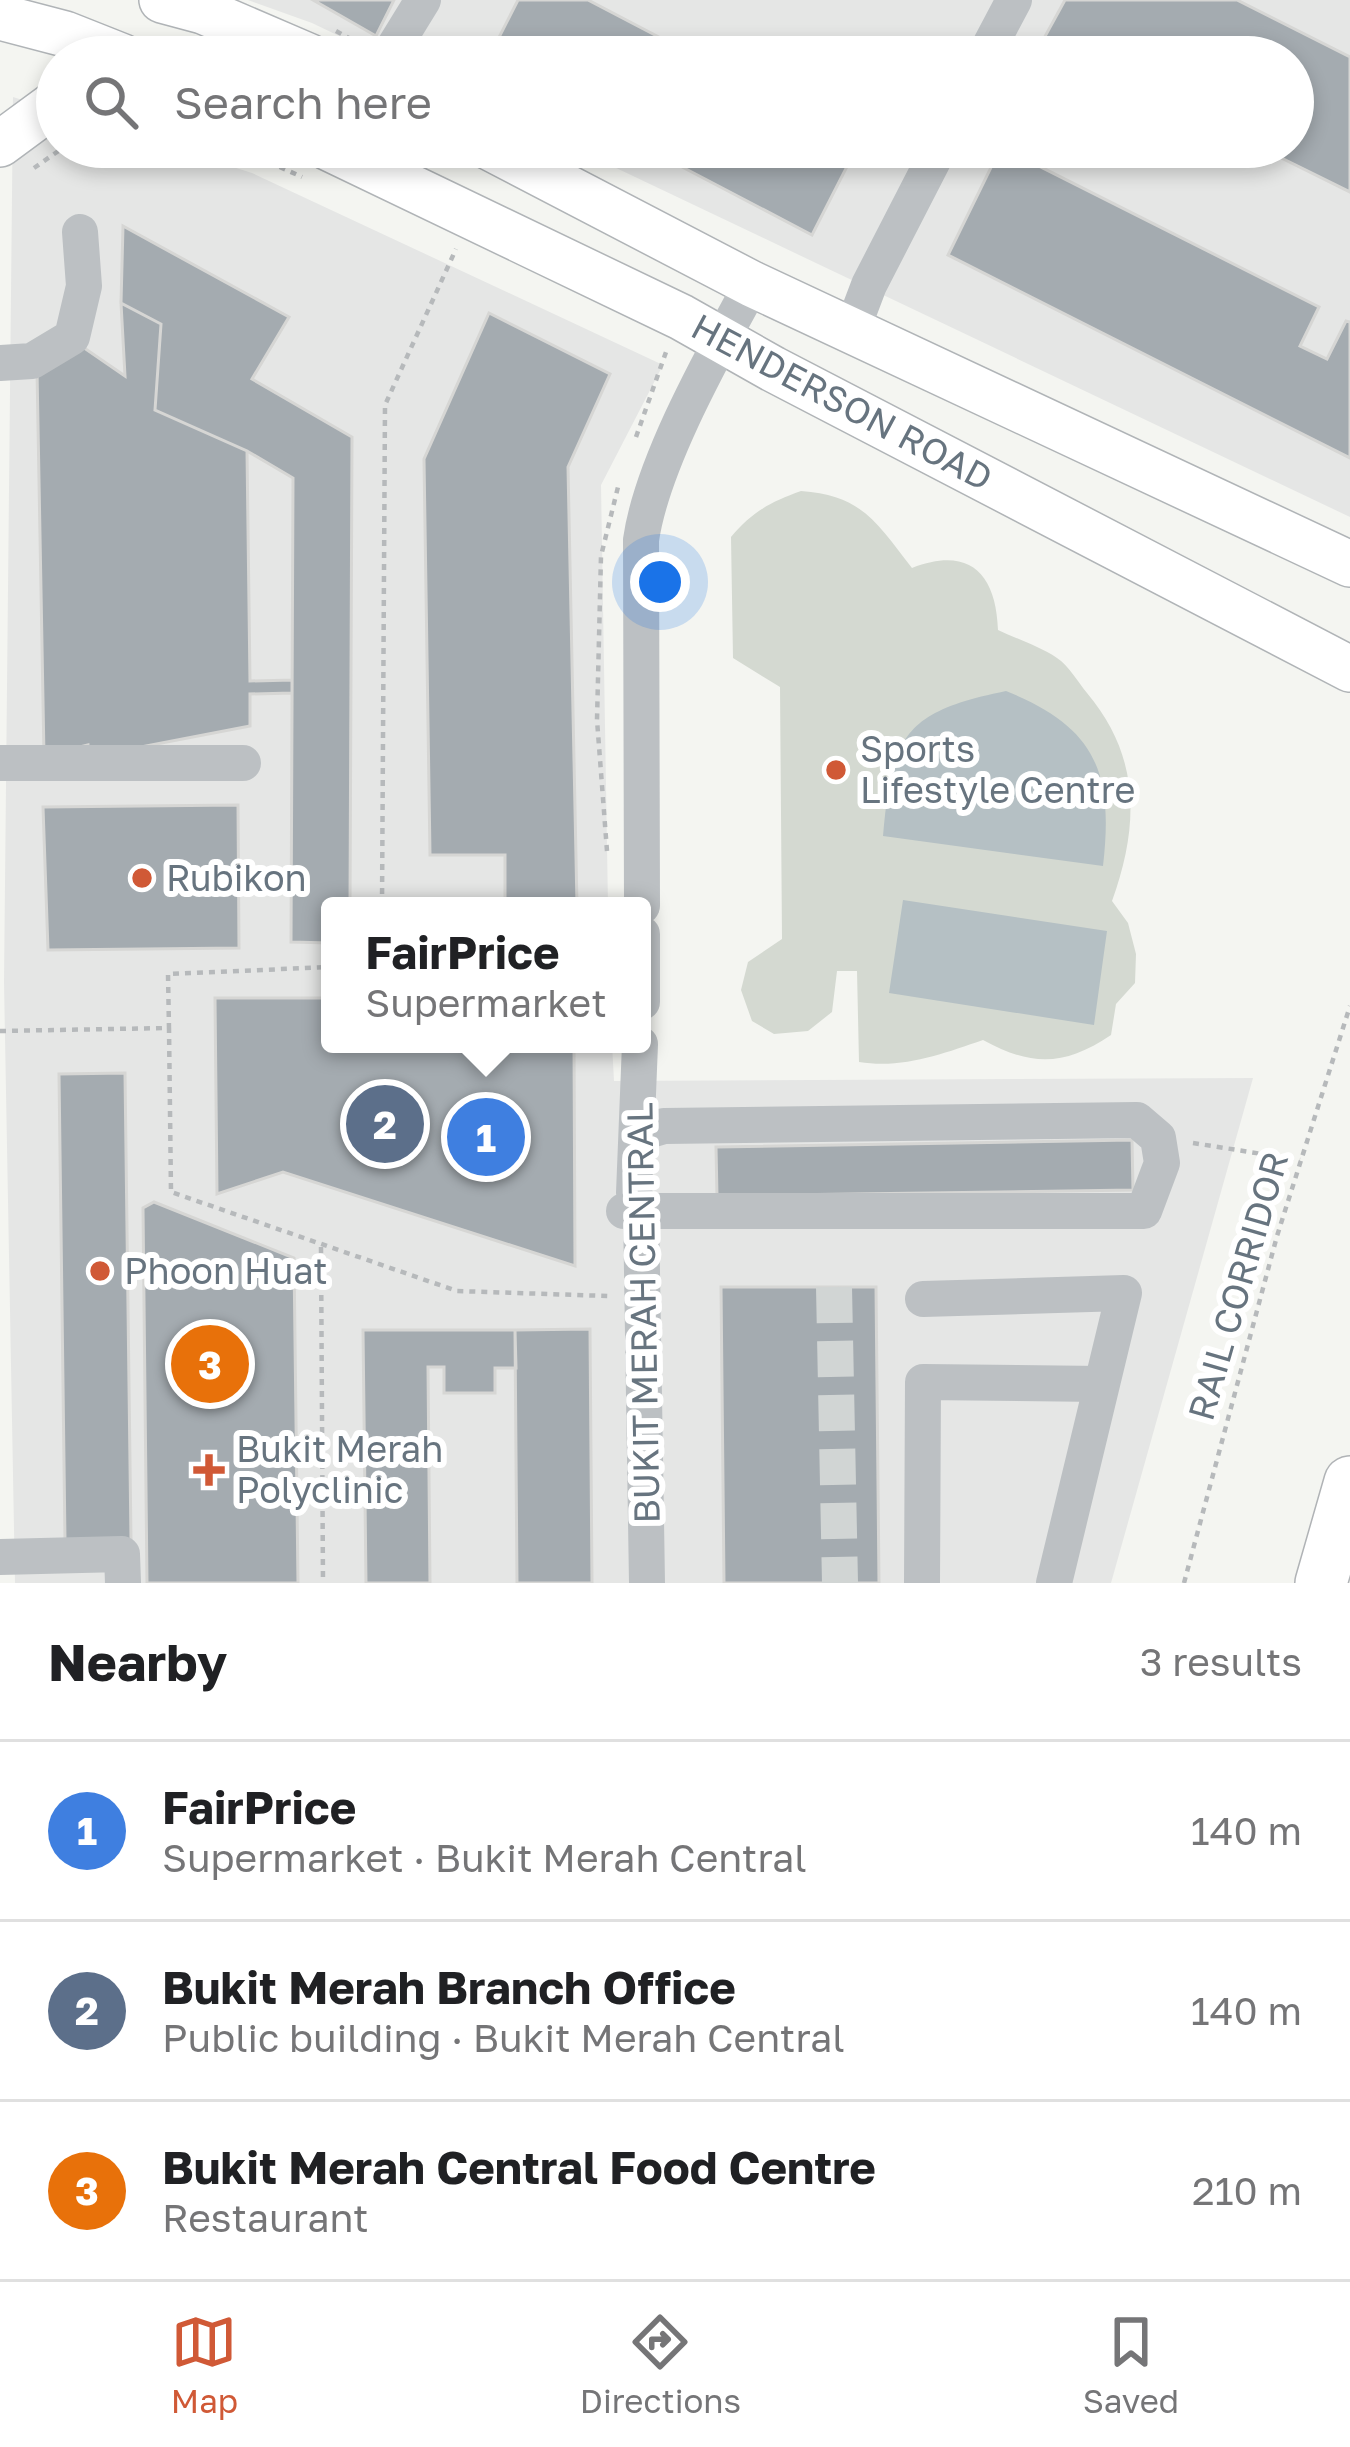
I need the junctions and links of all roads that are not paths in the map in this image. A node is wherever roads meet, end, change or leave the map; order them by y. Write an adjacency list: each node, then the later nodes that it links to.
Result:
1 (423, 0): 7 (street)
2 (1014, 0): 8 (street)
3 (186, 4): 6 (main road)
4 (0, 16): 5 (main road)
5 (70, 36)
6 (261, 36)
7 (401, 36)
8 (994, 36)
9 (36, 130): 10 (main road)
10 (15, 157)
11 (370, 168): 17 (main road, HENDERSON ROAD)
12 (529, 168): 15 (main road, HENDERSON ROAD)
13 (929, 168): 16 (street, HENDERSON ROAD)
14 (80, 232): 18 (street)
15 (752, 284): 16 (main road, HENDERSON ROAD); 17 (street)
16 (851, 330): 19 (main road, HENDERSON ROAD)
17 (722, 339): 20 (main road, HENDERSON ROAD); 23 (street)
18 (0, 363)
19 (1350, 564)
20 (1350, 668)
21 (0, 763): 22 (street)
22 (243, 763)
23 (642, 897)
24 (640, 1053): 25 (street, BUKIT MERAH CENTRAL)
25 (637, 1133): 26 (street, BUKIT MERAH CENTRAL); 26 (street)
26 (633, 1205): 27 (street, BUKIT MERAH CENTRAL)
27 (634, 1258): 33 (street, BUKIT MERAH CENTRAL); 34 (street, BUKIT MERAH CENTRAL)
28 (923, 1299): 29 (street)
29 (1102, 1384): 35 (street); 36 (street)
30 (1350, 1482): 37 (highway)
31 (0, 1557): 32 (street)
32 (123, 1583)
33 (631, 1583)
34 (647, 1583)
35 (922, 1583)
36 (1054, 1583)
37 (1321, 1583)

